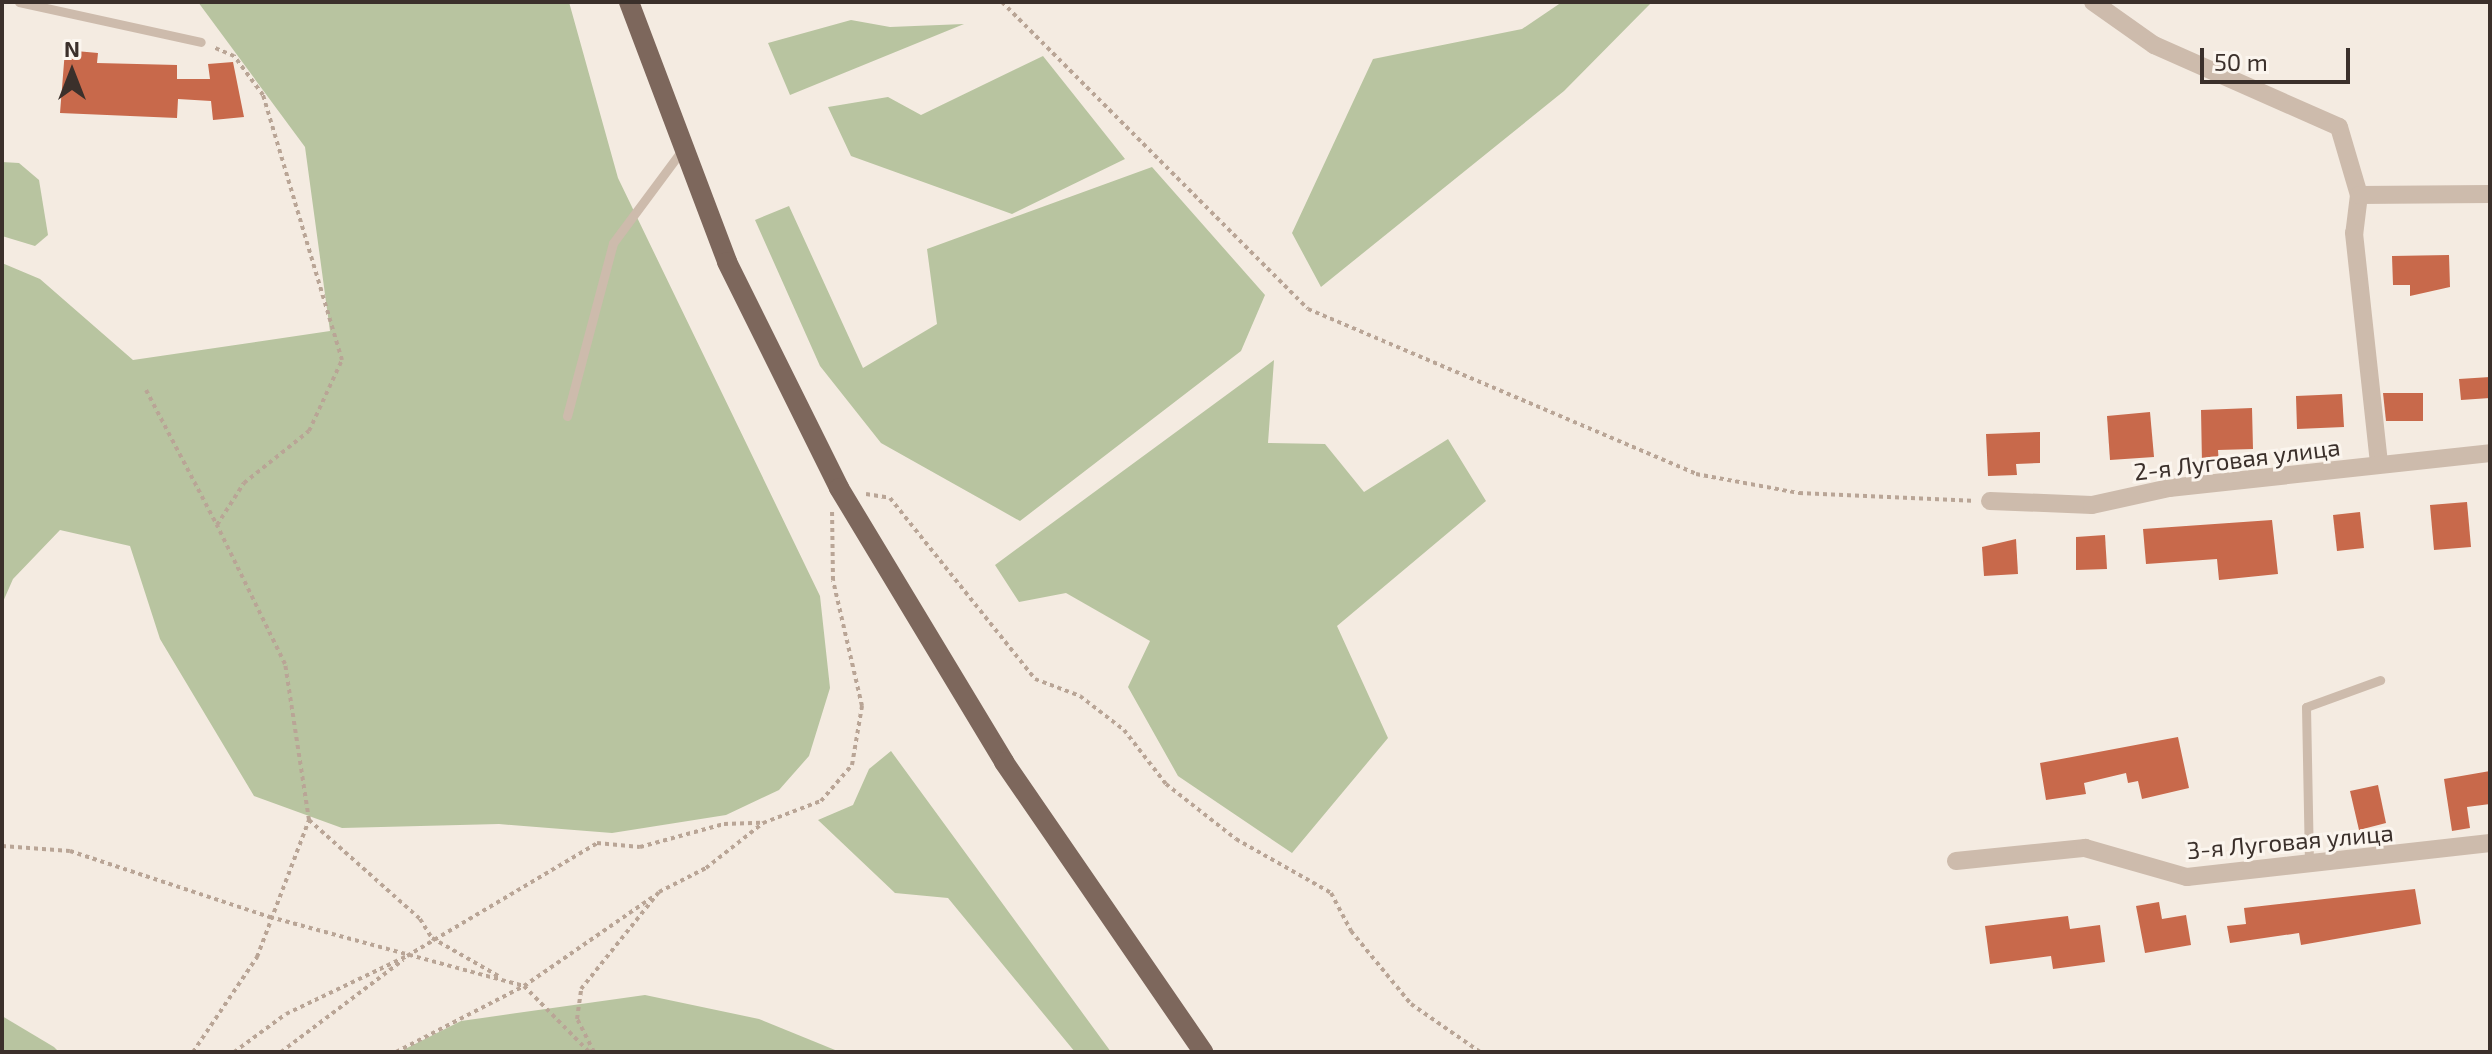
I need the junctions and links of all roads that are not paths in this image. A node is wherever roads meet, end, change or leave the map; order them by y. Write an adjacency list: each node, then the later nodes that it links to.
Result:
1 (19, 2): 4 (lane)
2 (629, 2): 5 (main road)
3 (2093, 2): 7 (street)
4 (201, 42)
5 (682, 150): 8 (lane); 16 (main road)
6 (2490, 194): 7 (street)
7 (2359, 195): 10 (street)
8 (567, 416)
9 (2490, 453): 10 (street, 2-я Луговая улица)
10 (2379, 464): 11 (street, 2-я Луговая улица)
11 (1990, 501)
12 (2380, 680): 15 (lane)
13 (2490, 843): 15 (street, 3-я Луговая улица)
14 (1956, 861): 15 (street, 3-я Луговая улица)
15 (2309, 863)
16 (1203, 1052)

